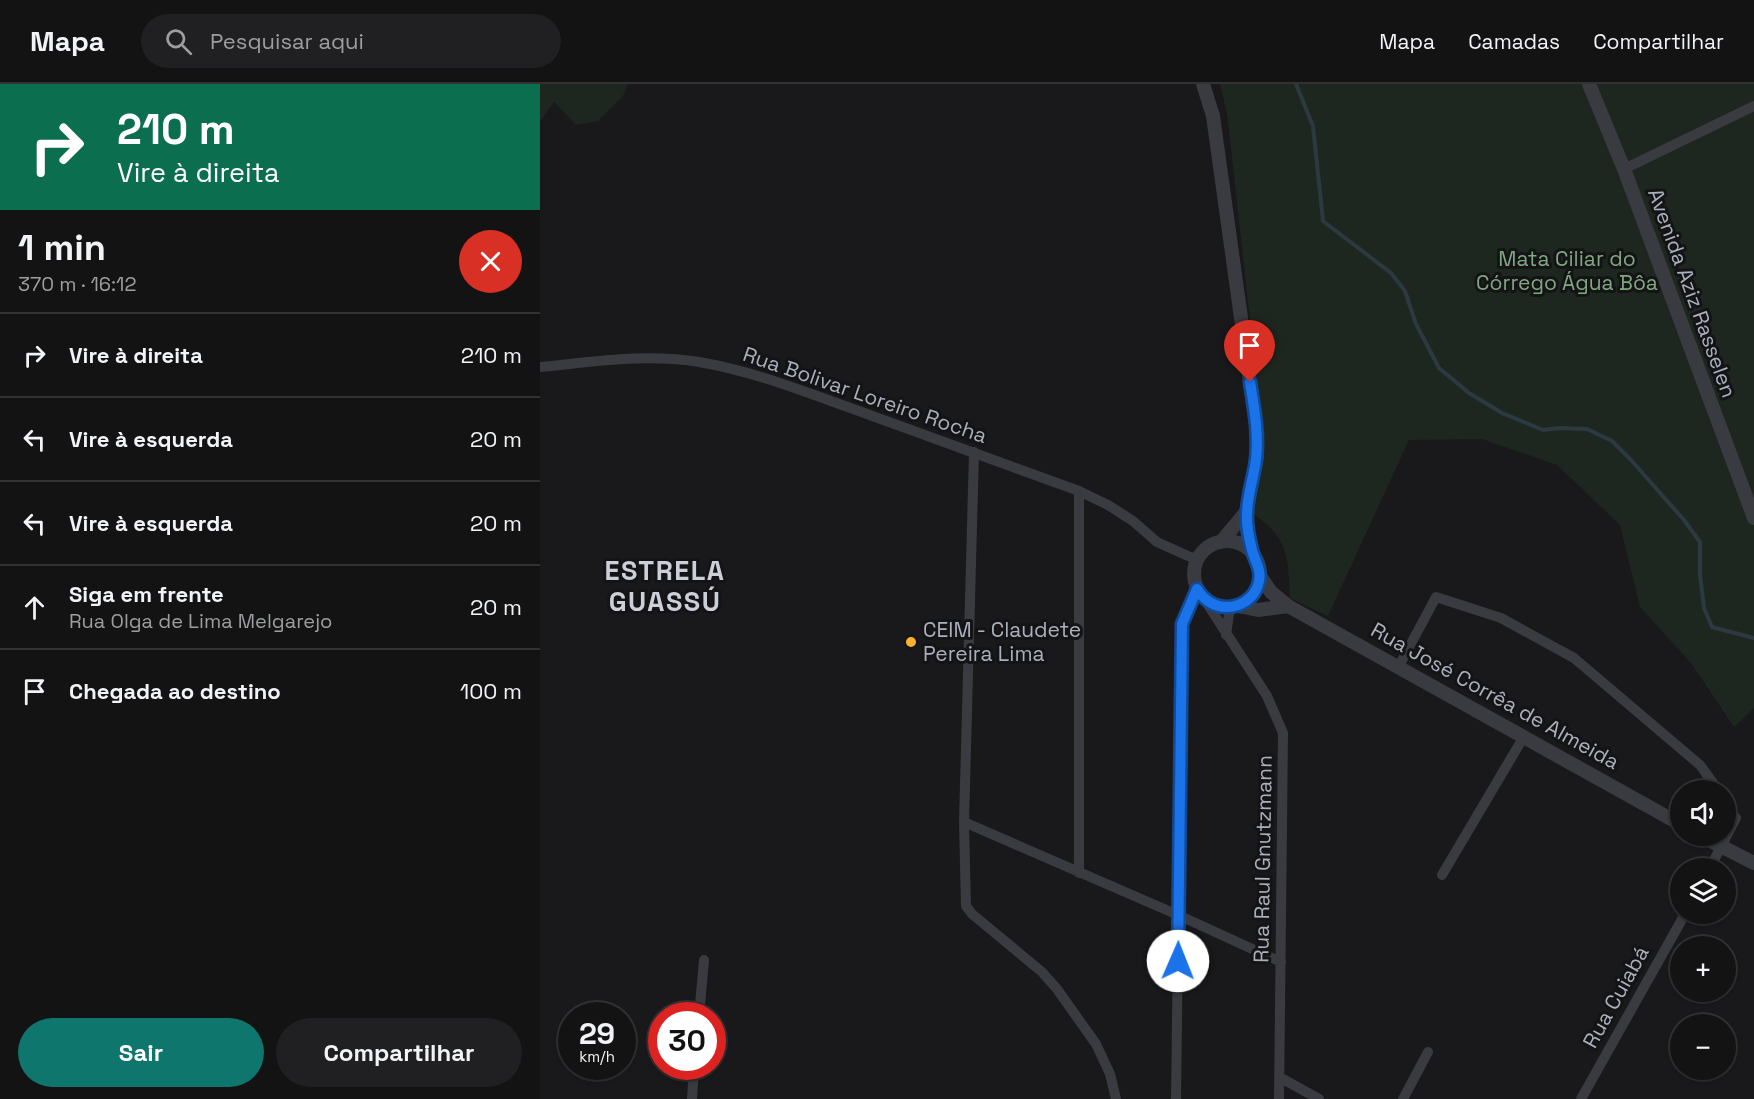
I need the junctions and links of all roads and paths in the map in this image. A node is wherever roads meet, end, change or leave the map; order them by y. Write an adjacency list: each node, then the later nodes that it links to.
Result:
1 (1203, 84): 8 (street)
2 (1589, 84): 4 (street, Avenida Aziz Rasselen)
3 (1754, 106): 4 (street)
4 (1624, 169): 9 (street, Avenida Aziz Rasselen)
5 (540, 368): 6 (street, Rua Bolivar Loreiro Rocha)
6 (974, 452): 7 (street, Rua Bolivar Loreiro Rocha); 22 (street)
7 (1079, 491): 12 (street, Rua Bolivar Loreiro Rocha); 26 (street)
8 (1246, 512): 10 (street); 11 (street)
9 (1754, 518)
10 (1221, 542): 11 (street); 12 (street)
11 (1253, 553): 13 (street)
12 (1197, 560): 14 (street)
13 (1260, 576): 15 (street, Rua José Corrêa de Almeida); 16 (street)
14 (1199, 592): 16 (street); 17 (street, Rua Raul Gnutzmann); 28 (street)
15 (1288, 606): 16 (street); 18 (street, Rua José Corrêa de Almeida)
16 (1234, 607): 17 (street)
17 (1226, 635): 31 (street, Rua Raul Gnutzmann)
18 (1399, 666): 19 (street, Rua José Corrêa de Almeida); 20 (street)
19 (1523, 738): 21 (street, Rua José Corrêa de Almeida); 27 (street)
20 (1711, 780)
21 (1670, 819)
22 (964, 822): 26 (street); 37 (street)
23 (1722, 847): 24 (street); 25 (street)
24 (1716, 858)
25 (1754, 863)
26 (1079, 873): 28 (street)
27 (1442, 875)
28 (1178, 915): 31 (street); 38 (street)
29 (1679, 924): 42 (street, Rua Cuiabá)
30 (704, 960): 32 (street)
31 (1281, 962): 34 (street, Rua Raul Gnutzmann)
32 (700, 1002)
33 (1428, 1052): 41 (street)
34 (1279, 1077): 39 (street, Rua Raul Gnutzmann); 40 (street)
35 (693, 1080): 36 (street)
36 (692, 1099)
37 (1116, 1099)
38 (1176, 1099)
39 (1279, 1099)
40 (1319, 1099)
41 (1403, 1099)
42 (1581, 1099)

